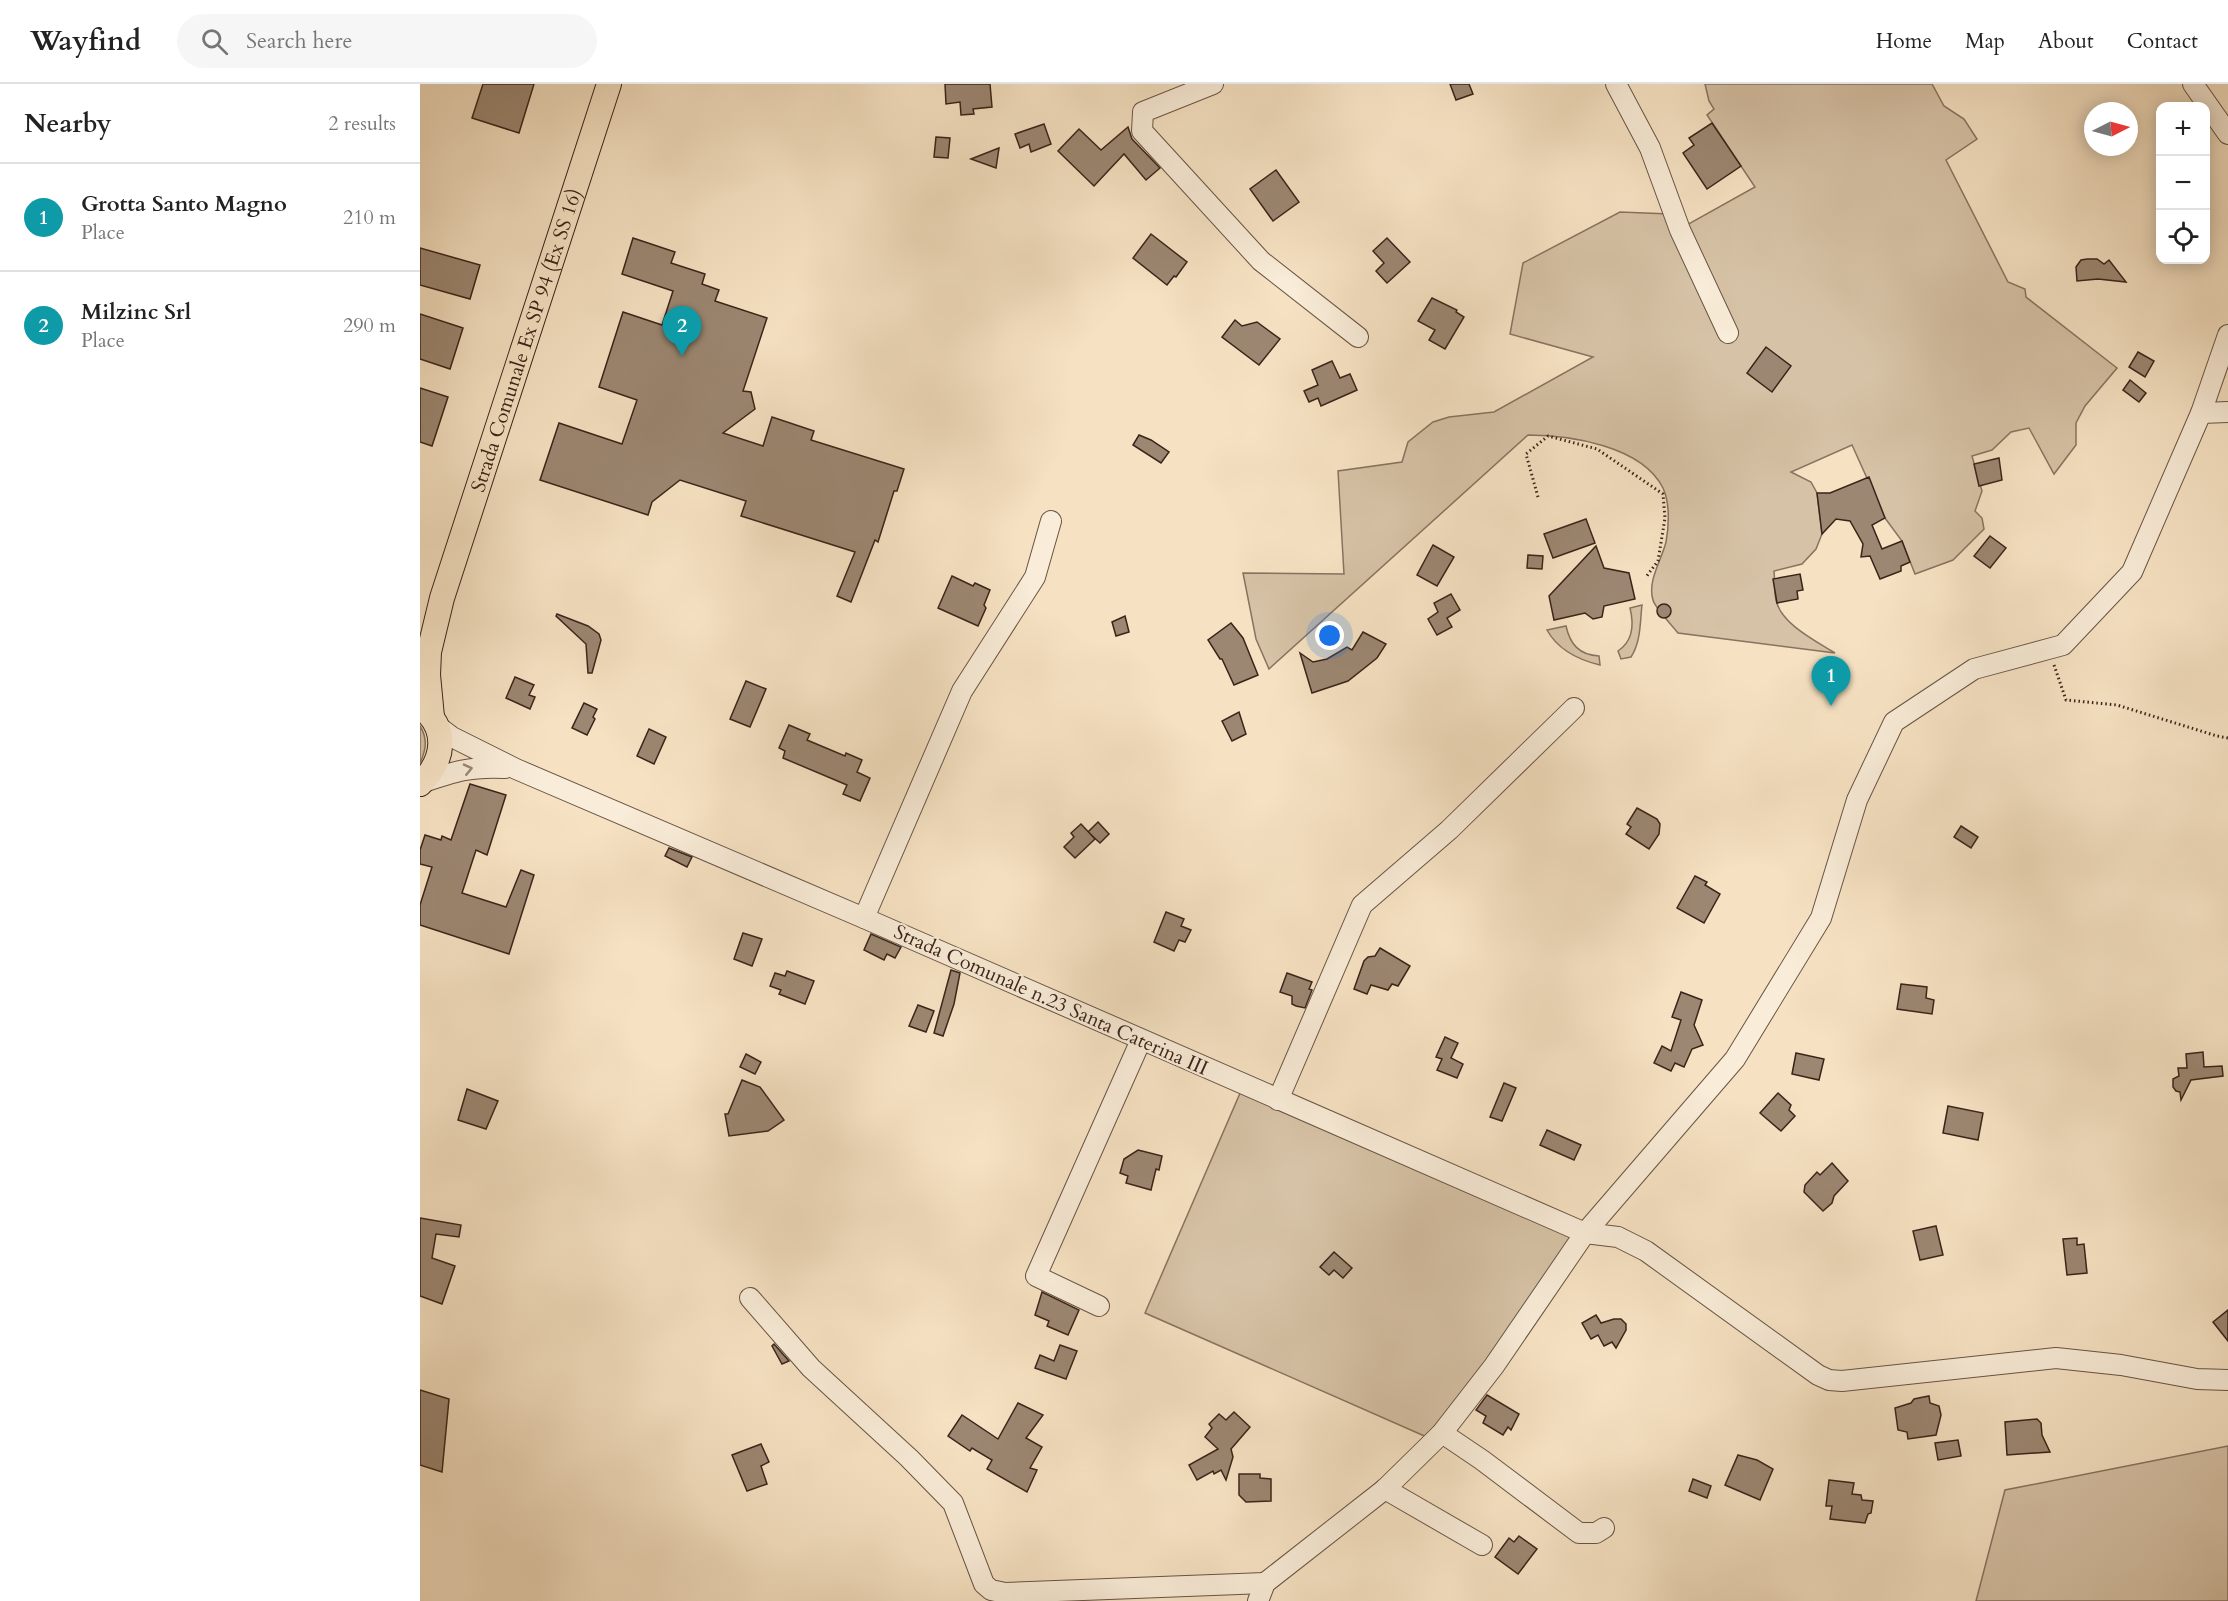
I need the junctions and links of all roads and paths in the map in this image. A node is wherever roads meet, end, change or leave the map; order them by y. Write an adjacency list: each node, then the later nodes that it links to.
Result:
1 (609, 84): 14 (main road, Strada Comunale Ex SP 94 (Ex SS 16))
2 (1213, 84): 8 (street)
3 (1616, 84): 6 (street)
4 (2193, 84): 5 (street)
5 (2228, 134)
6 (1728, 333)
7 (2228, 334): 10 (street)
8 (1358, 337)
9 (2228, 412): 10 (street)
10 (2201, 413): 16 (street)
11 (1538, 497): 13 (path)
12 (1051, 521): 22 (street)
13 (1646, 577)
14 (442, 598): 15 (main road, Strada Comunale Ex SP 94 (Ex SS 16)); 18 (main road, Strada Comunale Ex SP 94 (Ex SS 16))
15 (420, 638)
16 (2049, 649): 19 (path); 25 (street)
17 (1574, 708): 24 (street)
18 (429, 716): 20 (street, Strada Comunale n.23 Santa Caterina III); 21 (main road, Strada Comunale Ex SP 94 (Ex SS 16))
19 (2228, 738)
20 (516, 769): 21 (street, one-way to 20); 22 (street, Strada Comunale n.23 Santa Caterina III)
21 (420, 783)
22 (864, 918): 23 (street, Strada Comunale n.23 Santa Caterina III)
23 (1141, 1040): 24 (street, Strada Comunale n.23 Santa Caterina III); 27 (street)
24 (1278, 1100): 25 (street, Strada Comunale n.23 Santa Caterina III)
25 (1585, 1233): 28 (street, Strada Comunale n.23 Santa Caterina III); 29 (street)
26 (750, 1298): 33 (street)
27 (1099, 1306)
28 (2228, 1380)
29 (1442, 1432): 30 (street); 31 (street)
30 (1385, 1489): 32 (street); 33 (street)
31 (1604, 1528)
32 (1482, 1545)
33 (1262, 1592)

